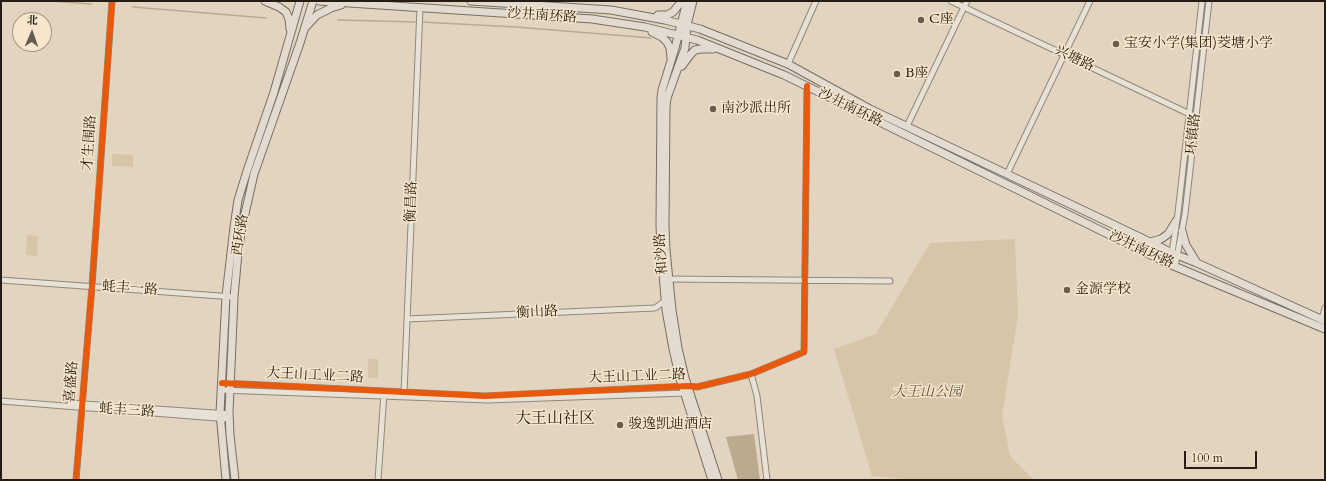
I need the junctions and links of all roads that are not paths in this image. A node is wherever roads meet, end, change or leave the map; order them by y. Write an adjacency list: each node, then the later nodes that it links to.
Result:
1 (112, 1): 46 (street, 才生围路)
2 (265, 1): 25 (main road)
3 (300, 1): 25 (main road, 西环路)
4 (313, 1): 23 (main road, 西环路)
5 (319, 1): 17 (main road, 沙井南环路)
6 (471, 1): 16 (main road, 沙井南环路)
7 (682, 1): 20 (main road)
8 (687, 1): 22 (main road)
9 (693, 1): 22 (main road)
10 (816, 1): 29 (street)
11 (951, 1): 18 (street, 兴塘路)
12 (967, 1): 18 (street)
13 (1090, 1): 27 (street)
14 (1202, 1): 32 (street, 环镇路)
15 (1209, 1): 33 (street, 环镇路)
16 (550, 3): 20 (main road, 沙井南环路)
17 (353, 4): 19 (main road, 沙井南环路); 23 (main road)
18 (964, 7): 27 (street, 兴塘路); 34 (street)
19 (420, 8): 21 (main road, 沙井南环路); 51 (street, 衡昌路)
20 (647, 16): 22 (main road, 沙井南环路)
21 (629, 24): 24 (main road, 沙井南环路); 28 (main road)
22 (684, 24): 24 (main road, 和沙路); 29 (main road, 沙井南环路)
23 (304, 30): 48 (main road, 西环路)
24 (682, 36): 26 (main road, 沙井南环路); 28 (main road, 和沙路); 30 (main road, 和沙路)
25 (289, 40): 47 (main road, 西环路)
26 (719, 49): 30 (main road); 31 (main road, 沙井南环路)
27 (1064, 54): 32 (street, 兴塘路); 35 (street)
28 (671, 61): 42 (main road, 和沙路)
29 (788, 64): 34 (main road, 沙井南环路)
30 (675, 77): 42 (main road, 和沙路)
31 (807, 86): 41 (main road, 沙井南环路); 44 (street)
32 (1189, 114): 33 (street, 兴塘路); 36 (street, 环镇路)
33 (1196, 117): 37 (street, 环镇路)
34 (907, 126): 35 (main road, 沙井南环路)
35 (1007, 174): 38 (main road, 沙井南环路)
36 (1176, 221): 38 (main road); 39 (street, 环镇路)
37 (1182, 231): 39 (street, 环镇路); 40 (main road)
38 (1150, 242): 39 (main road, 沙井南环路)
39 (1174, 255): 40 (main road, 沙井南环路); 41 (street, 环镇路)
40 (1197, 263): 52 (main road, 沙井南环路)
41 (1172, 265): 53 (main road, 沙井南环路)
42 (666, 279): 44 (street); 49 (main road, 和沙路); 57 (main road, 和沙路)
43 (1, 280): 46 (street, 蚝丰一路)
44 (805, 280): 45 (street); 54 (street)
45 (890, 281)
46 (92, 286): 47 (street, 蚝丰一路); 62 (street, 喜盛路)
47 (226, 296): 48 (street, 蚝丰一路); 55 (main road, 西环路)
48 (234, 297): 56 (main road, 西环路)
49 (666, 301): 51 (street, 衡山路); 57 (main road, 和沙路)
50 (1325, 308): 52 (street)
51 (407, 319): 59 (street, 衡昌路)
52 (1323, 320)
53 (1325, 329)
54 (751, 374): 57 (street, 大王山工业二路); 71 (street)
55 (222, 386): 56 (street, 大王山工业二路); 63 (main road, 西环路)
56 (230, 387): 58 (street, 大王山工业二路); 64 (main road, 西环路)
57 (686, 389): 59 (street, 大王山工业二路); 69 (main road, 和沙路); 70 (main road, 和沙路)
58 (384, 393): 59 (street, 大王山工业二路); 68 (street)
59 (404, 394)
60 (1, 398): 62 (street, 蚝丰三路)
61 (1, 401): 62 (street, 蚝丰三路)
62 (82, 406): 63 (street, 蚝丰三路); 65 (street, 喜盛路)
63 (221, 416): 64 (street, 蚝丰三路); 66 (main road, 西环路)
64 (229, 416): 67 (main road, 西环路)
65 (76, 480)
66 (226, 480)
67 (235, 480)
68 (378, 480)
69 (712, 480)
70 (718, 480)
71 (767, 480)

